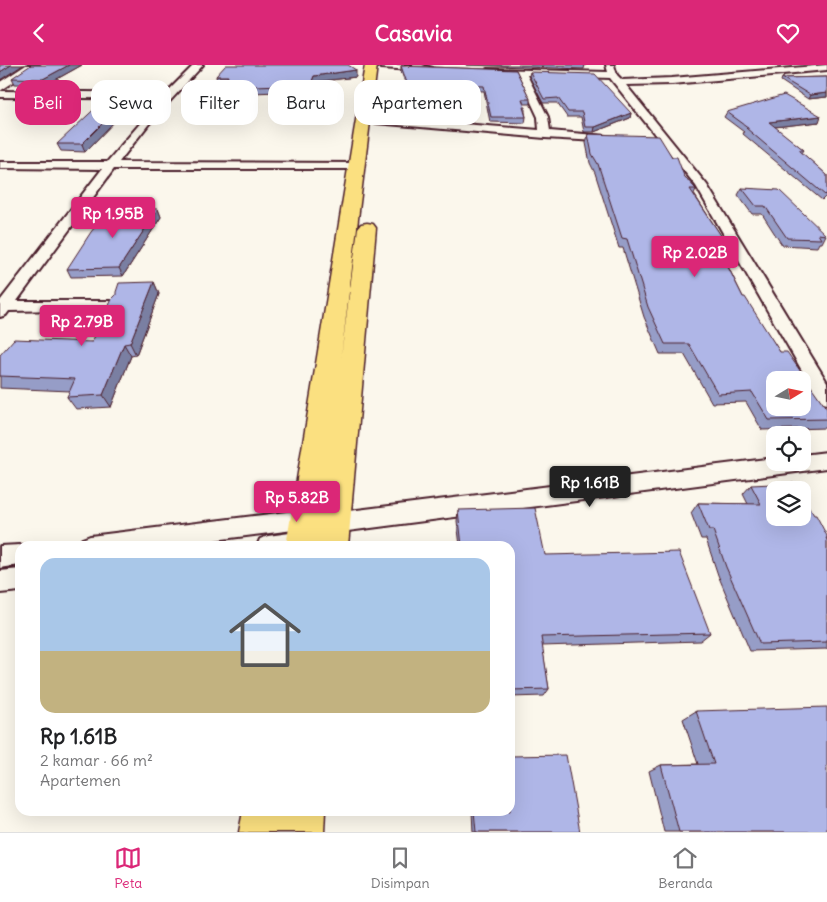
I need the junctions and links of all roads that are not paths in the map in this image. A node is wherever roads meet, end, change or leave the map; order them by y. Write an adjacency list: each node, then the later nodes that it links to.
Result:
1 (34, 65): 13 (street)
2 (199, 65): 15 (street)
3 (371, 65): 24 (highway)
4 (381, 65): 6 (street); 12 (highway)
5 (827, 67): 11 (street)
6 (440, 68)
7 (688, 69): 11 (street)
8 (479, 70): 9 (street)
9 (521, 72): 10 (street); 20 (street)
10 (614, 74): 11 (street); 27 (street)
11 (702, 78)
12 (380, 80)
13 (0, 87)
14 (0, 94): 16 (street)
15 (171, 94)
16 (91, 95)
17 (144, 125): 22 (street)
18 (376, 125): 29 (highway)
19 (433, 125): 20 (street)
20 (546, 135): 21 (street)
21 (621, 139)
22 (111, 164): 23 (street); 24 (street); 26 (street)
23 (0, 165)
24 (357, 166): 30 (highway)
25 (113, 306): 26 (street)
26 (1, 308)
27 (827, 397)
28 (827, 460): 29 (street)
29 (337, 529): 30 (street)
30 (303, 536): 31 (street); 32 (street)
31 (196, 541)
32 (286, 541)
33 (15, 556): 34 (street)
34 (0, 557)
35 (15, 580): 36 (street)
36 (0, 582)
37 (263, 816): 39 (highway)
38 (304, 816): 40 (highway)
39 (261, 832)
40 (302, 832)

